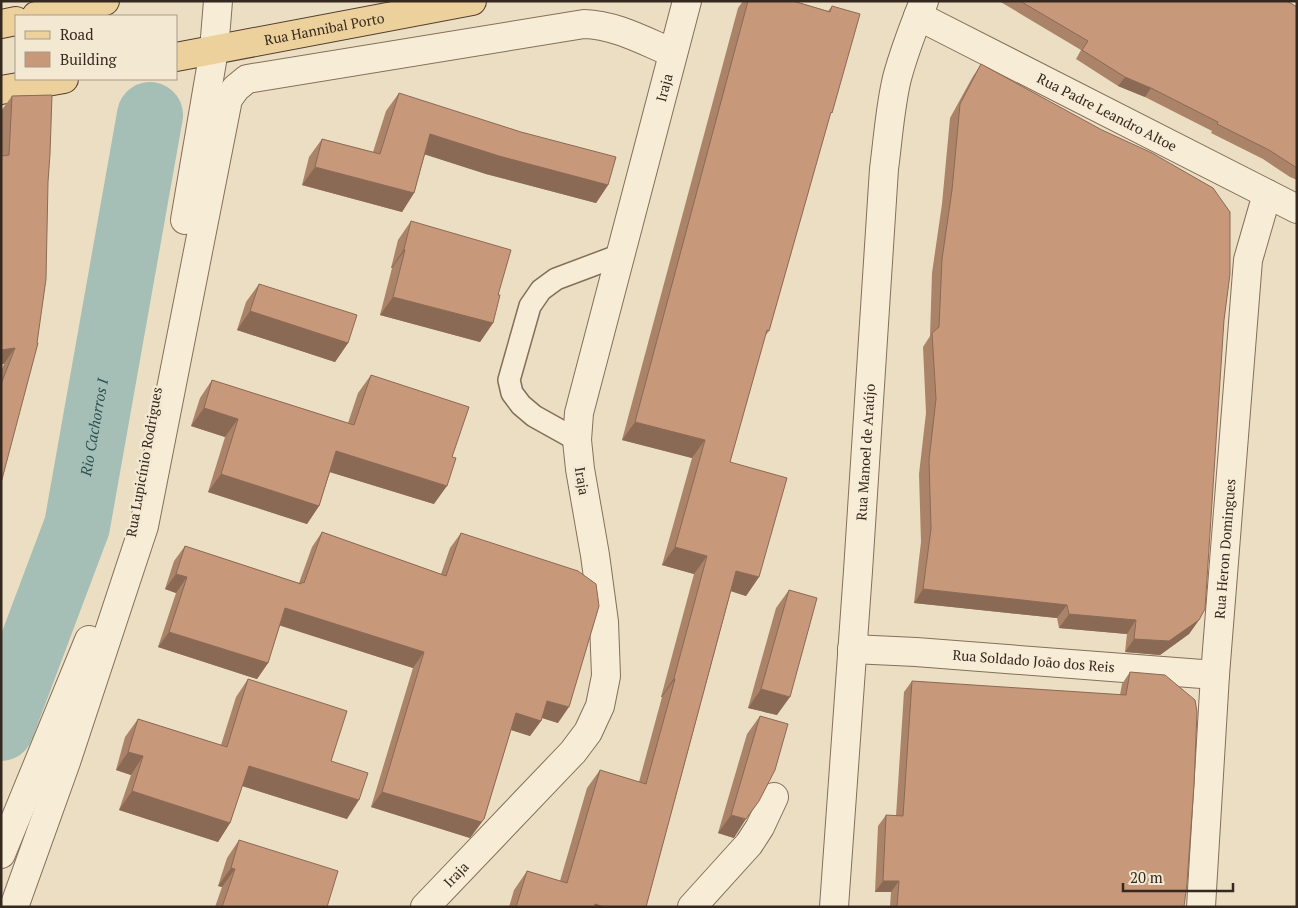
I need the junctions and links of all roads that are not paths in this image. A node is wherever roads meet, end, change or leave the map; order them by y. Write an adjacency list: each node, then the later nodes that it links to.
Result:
1 (105, 1): 6 (main road)
2 (218, 1): 10 (street, Rua Lupicínio Rodrigues)
3 (472, 1): 10 (main road, Rua Hannibal Porto)
4 (687, 1): 11 (street, Iraja)
5 (921, 8): 15 (street, Rua Padre Leandro Altoe); 19 (street, Rua Manoel de Araújo)
6 (68, 9): 7 (main road)
7 (41, 15)
8 (15, 20): 9 (main road)
9 (1, 24)
10 (214, 50): 12 (main road, Rua Hannibal Porto); 22 (street, Rua Lupicínio Rodrigues)
11 (673, 53): 17 (street, Iraja); 23 (street)
12 (178, 57)
13 (58, 80): 14 (main road)
14 (1, 90)
15 (1267, 194): 16 (street, Rua Padre Leandro Altoe); 20 (street, Rua Heron Domingues)
16 (1297, 210)
17 (620, 254): 18 (street, Iraja); 18 (lane)
18 (577, 440): 24 (street, Iraja)
19 (852, 650): 20 (street, Rua Soldado João dos Reis); 26 (street, Rua Manoel de Araújo)
20 (1215, 675): 27 (street, Rua Heron Domingues)
21 (774, 797): 25 (street)
22 (1, 854)
23 (14, 907)
24 (425, 907)
25 (692, 907)
26 (834, 907)
27 (1201, 907)

